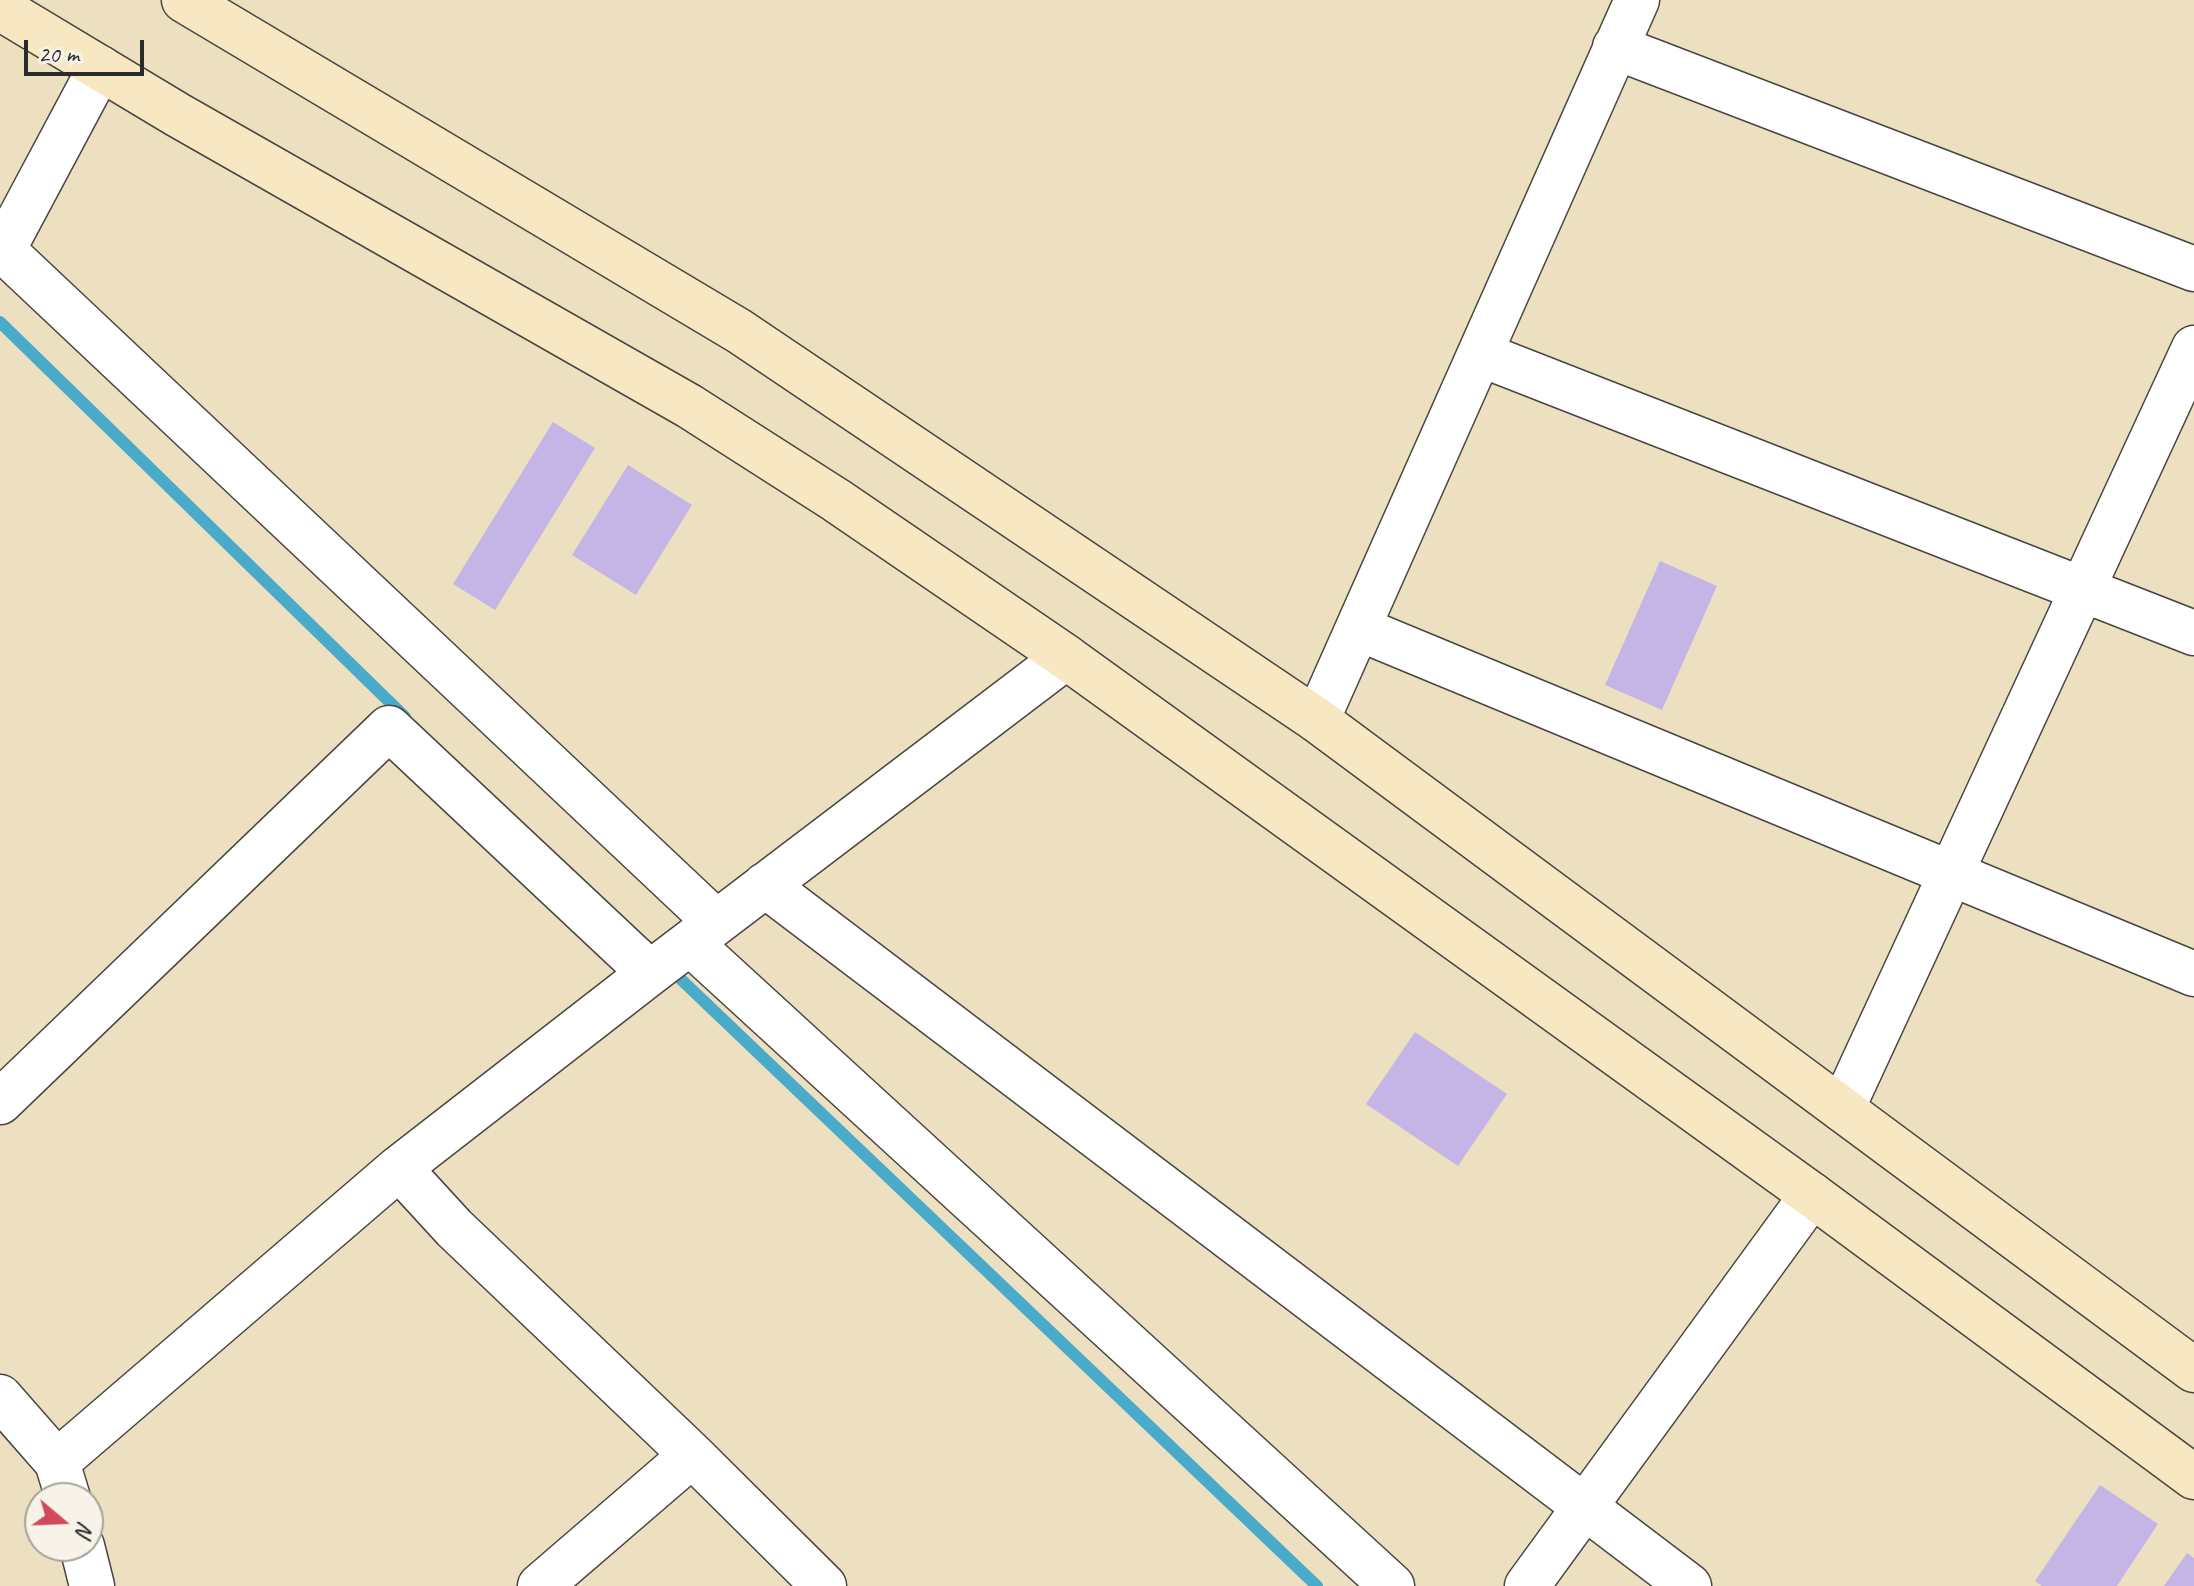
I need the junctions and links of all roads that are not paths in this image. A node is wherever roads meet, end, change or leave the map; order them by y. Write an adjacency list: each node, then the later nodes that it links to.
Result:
1 (1637, 0): 4 (street)
2 (189, 1): 13 (main road)
3 (0, 8): 5 (main road)
4 (1615, 47): 6 (street); 8 (street)
5 (100, 68): 12 (main road); 16 (street)
6 (2194, 269)
7 (2194, 348): 9 (street)
8 (1480, 354): 9 (street); 10 (street)
9 (2082, 589): 11 (street); 14 (street)
10 (1360, 629): 13 (street); 14 (street)
11 (2194, 633)
12 (1066, 657): 15 (street); 21 (main road)
13 (1317, 720): 19 (main road)
14 (1951, 873): 17 (street); 19 (street)
15 (765, 885): 16 (street); 27 (street)
16 (678, 952): 18 (street); 20 (street); 32 (street)
17 (2194, 974)
18 (0, 1102)
19 (1842, 1109): 22 (main road)
20 (399, 1168): 24 (street); 26 (street)
21 (1812, 1195): 25 (main road); 27 (street)
22 (2194, 1370)
23 (0, 1397): 26 (street)
24 (692, 1455): 30 (street); 31 (street)
25 (2194, 1477)
26 (62, 1480)
27 (1585, 1506): 33 (street); 34 (street)
28 (86, 1562): 29 (street)
29 (92, 1586)
30 (540, 1586)
31 (824, 1586)
32 (1392, 1586)
33 (1527, 1586)
34 (1689, 1586)

